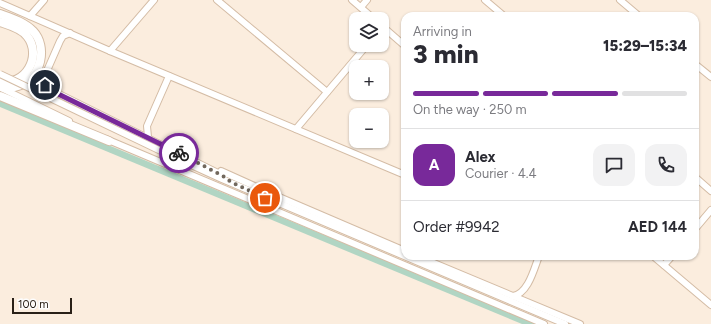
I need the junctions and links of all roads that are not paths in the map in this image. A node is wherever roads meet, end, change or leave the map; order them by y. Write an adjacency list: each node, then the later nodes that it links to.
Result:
1 (44, 0): 14 (street)
2 (154, 0): 19 (street)
3 (217, 0): 27 (street)
4 (352, 0): 9 (street)
5 (367, 0): 9 (street)
6 (485, 0): 11 (street)
7 (620, 0): 12 (street)
8 (0, 3): 14 (street)
9 (361, 8): 10 (street)
10 (366, 12)
11 (499, 12)
12 (634, 12)
13 (0, 14): 26 (highway)
14 (30, 16): 17 (street)
15 (0, 22): 25 (highway)
16 (389, 32): 18 (street)
17 (70, 33): 19 (street); 31 (street)
18 (401, 43)
19 (110, 51): 23 (street)
20 (361, 52): 27 (street)
21 (699, 67): 24 (street)
22 (0, 74): 37 (street, bridge)
23 (169, 76): 29 (street); 30 (street)
24 (711, 77)
25 (0, 81)
26 (0, 87): 33 (street)
27 (327, 92): 30 (street)
28 (0, 96): 33 (highway)
29 (148, 126): 31 (street); 32 (street)
30 (296, 129): 35 (street)
31 (137, 132): 32 (street)
32 (148, 137): 34 (street)
33 (109, 141): 53 (street)
34 (178, 152): 37 (street); 41 (street)
35 (401, 173)
36 (699, 180): 38 (street)
37 (231, 182): 42 (street)
38 (711, 191)
39 (711, 210): 40 (street)
40 (699, 224)
41 (401, 249)
42 (401, 254)
43 (414, 260): 54 (street)
44 (427, 260): 50 (street)
45 (537, 260): 49 (street)
46 (658, 260): 48 (street)
47 (668, 260): 48 (street)
48 (664, 265): 52 (street)
49 (525, 288): 50 (street); 51 (street)
50 (513, 296): 51 (street)
51 (528, 302): 55 (street)
52 (711, 304)
53 (544, 324)
54 (564, 324)
55 (580, 324)

